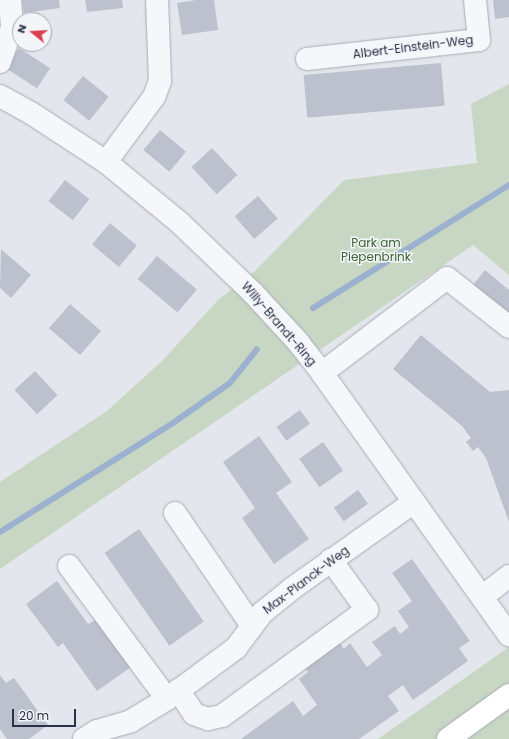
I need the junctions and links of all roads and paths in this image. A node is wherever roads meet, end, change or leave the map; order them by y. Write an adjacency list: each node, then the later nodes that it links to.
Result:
1 (10, 0): 5 (street)
2 (157, 0): 7 (street)
3 (475, 0): 4 (street, Albert-Einstein-Weg)
4 (307, 59)
5 (0, 62)
6 (0, 96): 7 (street, Willy-Brandt-Ring)
7 (106, 162): 9 (street, Willy-Brandt-Ring)
8 (509, 327): 9 (street)
9 (322, 373): 10 (street, Willy-Brandt-Ring)
10 (414, 502): 12 (street, Max-Planck-Weg); 15 (street, Willy-Brandt-Ring)
11 (175, 513): 16 (street)
12 (332, 560): 16 (street, Max-Planck-Weg); 18 (street)
13 (69, 566): 18 (street)
14 (509, 576): 15 (street)
15 (482, 597): 17 (street, Willy-Brandt-Ring)
16 (252, 626): 18 (street, Max-Planck-Weg)
17 (509, 634)
18 (173, 695): 20 (street, Max-Planck-Weg)
19 (509, 695): 21 (main road)
20 (84, 739)
21 (448, 739)

